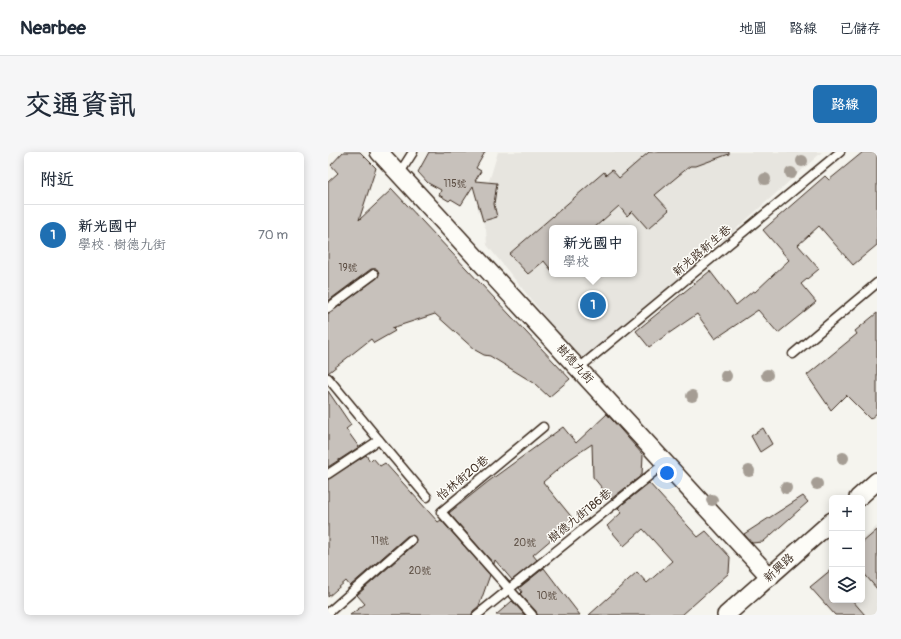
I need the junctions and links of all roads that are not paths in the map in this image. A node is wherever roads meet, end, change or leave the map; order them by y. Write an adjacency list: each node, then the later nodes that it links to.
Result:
1 (379, 152): 4 (street, 樹德九街)
2 (413, 152): 4 (lane)
3 (840, 152): 9 (lane, 新光路新生巷)
4 (399, 174): 9 (street, 樹德九街)
5 (374, 274): 7 (lane)
6 (877, 283): 8 (lane)
7 (328, 308)
8 (793, 354)
9 (579, 368): 13 (street, 樹德九街)
10 (328, 378): 12 (lane, 怡林街20巷)
11 (543, 427): 21 (lane, 怡林街20巷)
12 (379, 440): 14 (lane); 17 (lane, 怡林街20巷)
13 (665, 463): 20 (street, 樹德九街); 21 (lane, 樹德九街186巷)
14 (328, 474)
15 (877, 481): 16 (street)
16 (861, 495)
17 (427, 497)
18 (829, 524): 20 (street, 新興路)
19 (410, 540): 22 (lane)
20 (770, 577): 25 (street, 新興路)
21 (509, 589): 23 (lane, 樹德九街186巷); 24 (lane)
22 (328, 613)
23 (477, 615)
24 (532, 615)
25 (726, 615)

